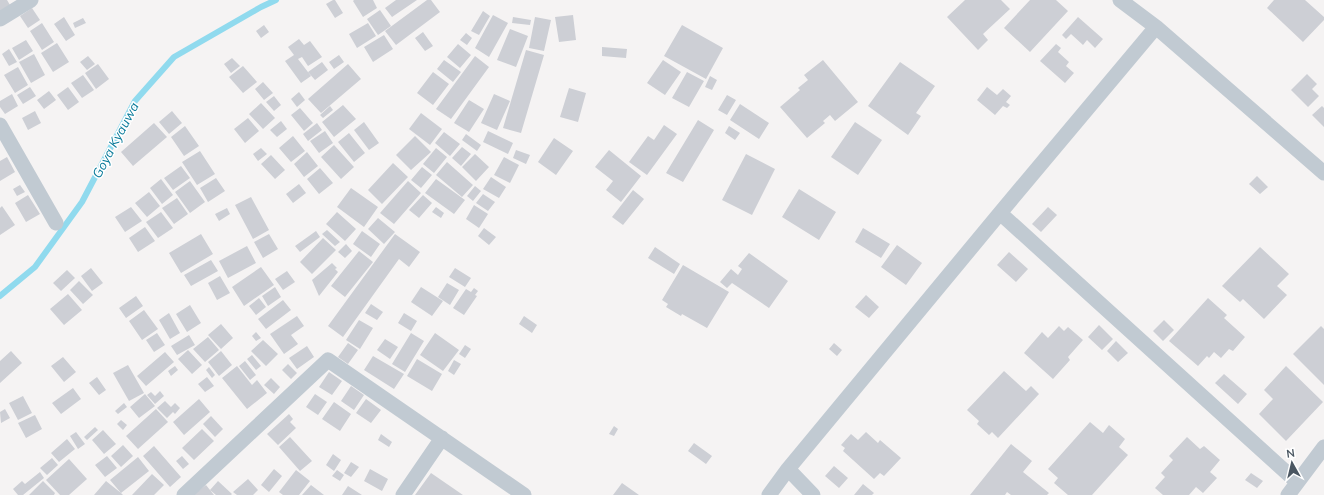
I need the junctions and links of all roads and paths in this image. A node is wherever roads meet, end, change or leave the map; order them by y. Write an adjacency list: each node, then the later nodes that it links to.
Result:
1 (31, 0): 3 (street)
2 (1120, 0): 4 (street)
3 (0, 19)
4 (1156, 27): 6 (street); 7 (street)
5 (0, 125): 8 (street)
6 (1324, 173)
7 (1000, 213): 11 (street); 12 (street)
8 (56, 223)
9 (442, 438): 13 (street); 14 (street); 15 (street)
10 (1324, 447): 12 (street)
11 (788, 469): 16 (street); 17 (street)
12 (1297, 482): 18 (street)
13 (184, 495)
14 (403, 495)
15 (524, 495)
16 (769, 495)
17 (813, 495)
18 (1288, 495)

